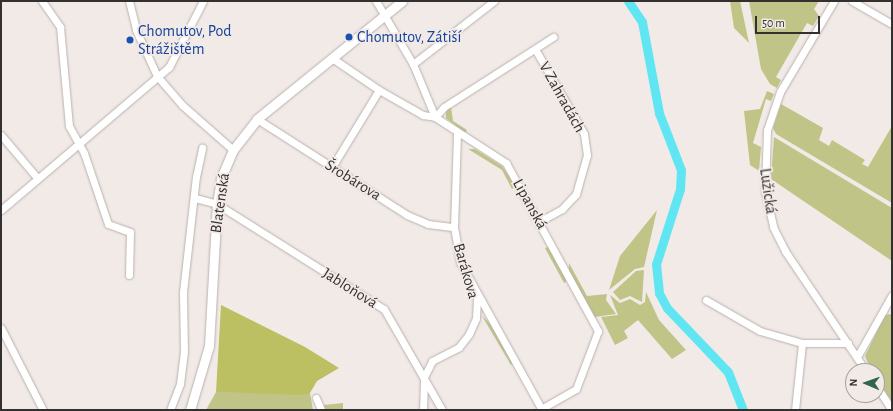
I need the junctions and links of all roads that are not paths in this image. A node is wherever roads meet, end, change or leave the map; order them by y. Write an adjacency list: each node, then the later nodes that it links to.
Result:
1 (42, 1): 21 (street)
2 (129, 1): 15 (street)
3 (203, 1): 15 (street)
4 (376, 1): 9 (street)
5 (402, 1): 9 (street, Blatenská)
6 (494, 1): 14 (street)
7 (834, 1): 37 (street, Lužická)
8 (852, 1): 10 (street)
9 (387, 14): 13 (street, Blatenská); 14 (street)
10 (892, 24)
11 (553, 37): 12 (street, V Zahradách)
12 (535, 49): 17 (street, V Zahradách); 29 (street, V Zahradách)
13 (332, 58): 16 (street, Lipanská); 18 (street, Blatenská)
14 (414, 64): 17 (street)
15 (158, 76): 21 (street); 23 (street)
16 (379, 90): 17 (street, Lipanská); 24 (street)
17 (435, 118): 19 (street, Lipanská)
18 (257, 119): 23 (street, Blatenská); 24 (street, Šrobárova)
19 (457, 134): 29 (street, Lipanská); 30 (street, Barákova)
20 (1, 135): 25 (street)
21 (78, 146): 25 (street); 31 (street)
22 (202, 148): 26 (street)
23 (233, 150): 27 (street, Blatenská)
24 (332, 167): 30 (street, Šrobárova)
25 (38, 179): 28 (street)
26 (195, 198): 27 (street, Jabloňová); 44 (street)
27 (217, 204): 40 (street, Jabloňová); 45 (street, Blatenská)
28 (1, 210)
29 (540, 221): 49 (street, Lipanská)
30 (454, 227): 33 (street, Barákova)
31 (129, 275)
32 (892, 295): 38 (street)
33 (477, 296): 40 (street, Barákova); 49 (street)
34 (706, 300): 36 (street)
35 (1, 328): 43 (street)
36 (802, 343): 37 (street); 50 (street)
37 (848, 343): 38 (street, Lužická)
38 (857, 357): 39 (street, Lužická)
39 (861, 363)
40 (424, 378): 47 (street, Barákova); 48 (street, Jabloňová)
41 (316, 398): 46 (street)
42 (885, 399): 51 (street)
43 (43, 410)
44 (170, 410)
45 (190, 410)
46 (321, 410)
47 (422, 410)
48 (442, 410)
49 (542, 410)
50 (795, 410)
51 (892, 410)

